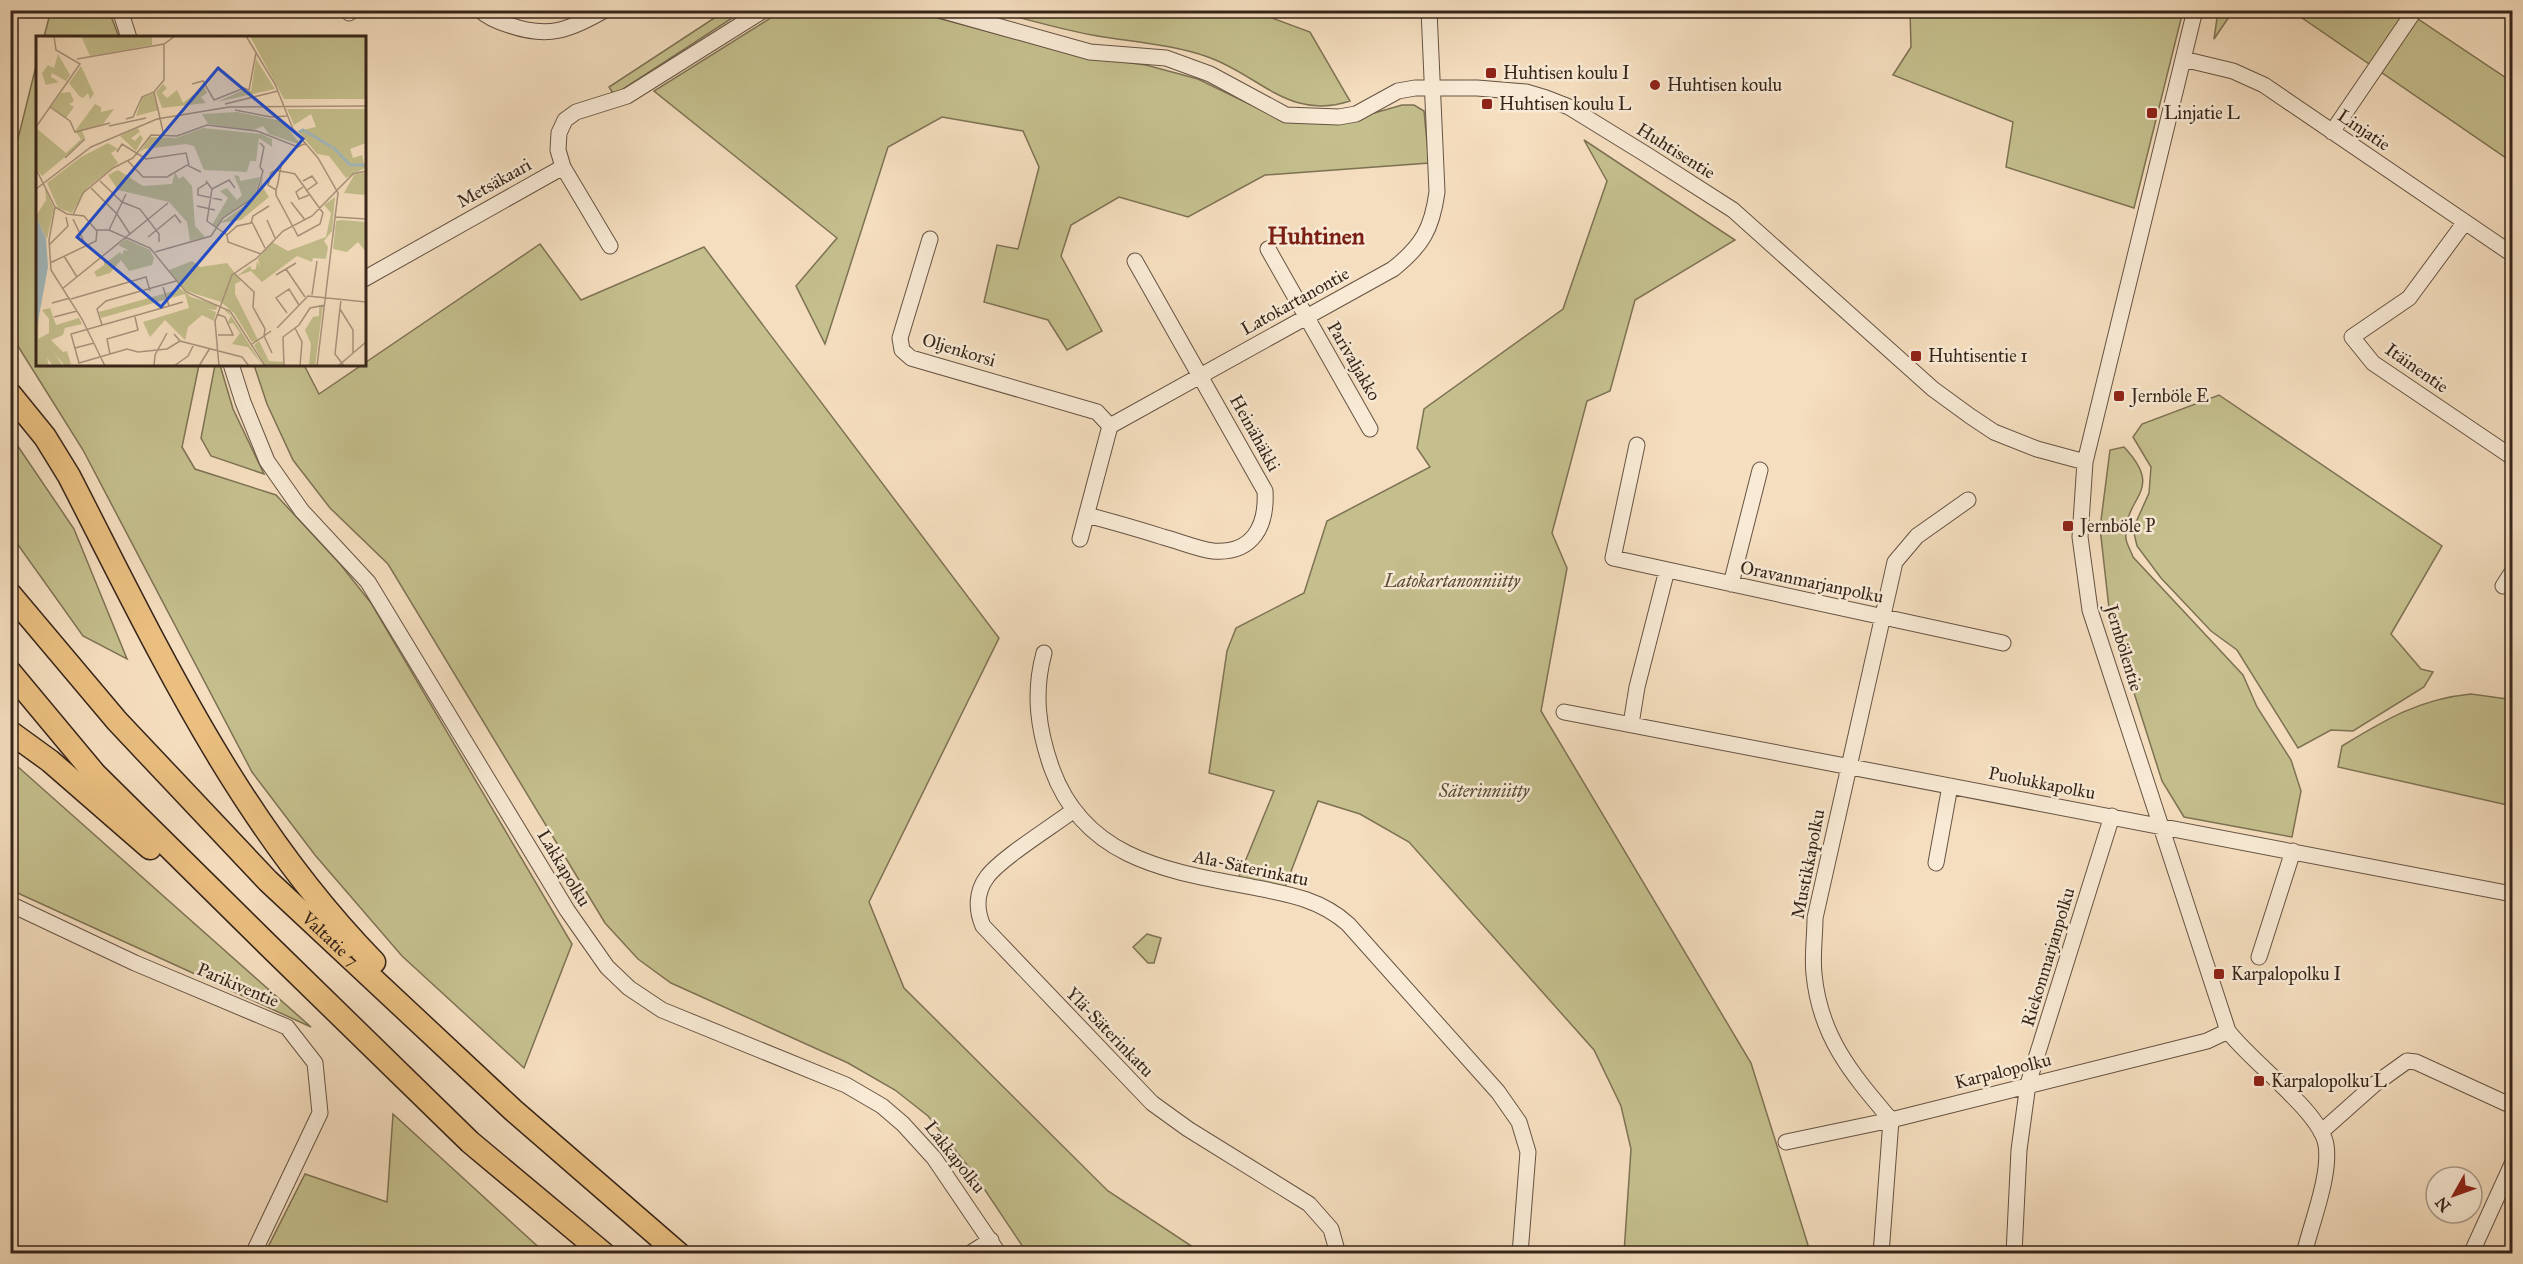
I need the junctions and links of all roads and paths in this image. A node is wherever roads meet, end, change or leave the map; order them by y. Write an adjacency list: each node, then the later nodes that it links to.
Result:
1 (120, 10): 9 (street)
2 (480, 10): 3 (street)
3 (605, 10)
4 (764, 10): 13 (street)
5 (940, 10): 11 (street, Huhtisentie)
6 (1429, 10): 11 (street, Latokartanontie)
7 (2195, 10): 10 (street, Jernbölentie)
8 (2415, 10): 12 (street)
9 (128, 36)
10 (2183, 59): 12 (street, Linjatie); 29 (street, Jernbölentie)
11 (1432, 88): 21 (street, Latokartanontie); 29 (street, Huhtisentie)
12 (2332, 132): 14 (street, Linjatie)
13 (563, 167): 16 (street); 20 (street, Metsäkaari)
14 (2465, 222): 18 (street, Linjatie); 28 (street, Itäinentie)
15 (930, 239): 25 (street, Oljenkorsi)
16 (610, 246)
17 (1268, 249): 21 (street, Parivaljakko)
18 (2512, 254)
19 (1135, 261): 23 (street, Heinähäkki)
20 (366, 278)
21 (1306, 318): 23 (street, Latokartanontie); 26 (street, Parivaljakko)
22 (232, 366): 65 (street, Lakkapolku)
23 (1202, 376): 25 (street, Latokartanontie); 32 (street, Heinähäkki)
24 (10, 394): 60 (highway)
25 (1110, 426): 32 (street)
26 (1370, 429)
27 (1637, 446): 34 (street, Oravanmarjanpolku)
28 (2512, 458)
29 (2085, 462): 50 (street, Jernbölentie)
30 (1760, 470): 36 (street)
31 (1968, 500): 39 (street, Mustikkapolku)
32 (1087, 515): 33 (street)
33 (1080, 540)
34 (1667, 570): 36 (street, Oravanmarjanpolku); 44 (street)
35 (2512, 572): 37 (street)
36 (1731, 584): 39 (street, Oravanmarjanpolku)
37 (2503, 586)
38 (10, 594): 60 (highway, Valtatie 7)
39 (1881, 617): 40 (street, Oravanmarjanpolku); 46 (street, Mustikkapolku)
40 (2003, 643)
41 (1044, 653): 48 (street, Ala-Säterinkatu)
42 (10, 672): 55 (highway)
43 (1564, 712): 44 (street, Puolukkapolku)
44 (1632, 724): 46 (street, Puolukkapolku)
45 (10, 732): 55 (highway)
46 (1848, 766): 47 (street, Puolukkapolku); 61 (street, Mustikkapolku)
47 (1950, 786): 49 (street, Puolukkapolku); 52 (street)
48 (1074, 810): 71 (street, Ylä-Säterinkatu); 72 (street, Ala-Säterinkatu)
49 (2112, 816): 50 (street, Puolukkapolku); 58 (street, Riekonmarjanpolku)
50 (2160, 826): 51 (street, Puolukkapolku); 57 (street, Jernbölentie)
51 (2292, 852): 53 (street, Puolukkapolku); 56 (street)
52 (1936, 863)
53 (2512, 894)
54 (10, 904): 66 (street, Parikiventie)
55 (267, 944): 67 (highway)
56 (2259, 957)
57 (2228, 1031): 58 (street, Karpalopolku); 62 (street, Jernbölentie)
58 (2028, 1084): 61 (street, Karpalopolku); 74 (street, Riekonmarjanpolku)
59 (2512, 1106): 62 (street)
60 (513, 1110): 68 (highway, Valtatie 7)
61 (1891, 1120): 63 (street, Karpalopolku); 73 (street)
62 (2321, 1132): 75 (street, Jernbölentie)
63 (1786, 1142)
64 (2512, 1164): 76 (street)
65 (991, 1240): 69 (street); 70 (street, Lakkapolku)
66 (253, 1254)
67 (604, 1254)
68 (679, 1254)
69 (969, 1254)
70 (999, 1254)
71 (1338, 1254)
72 (1520, 1254)
73 (1881, 1254)
74 (2014, 1254)
75 (2304, 1254)
76 (2471, 1254)

